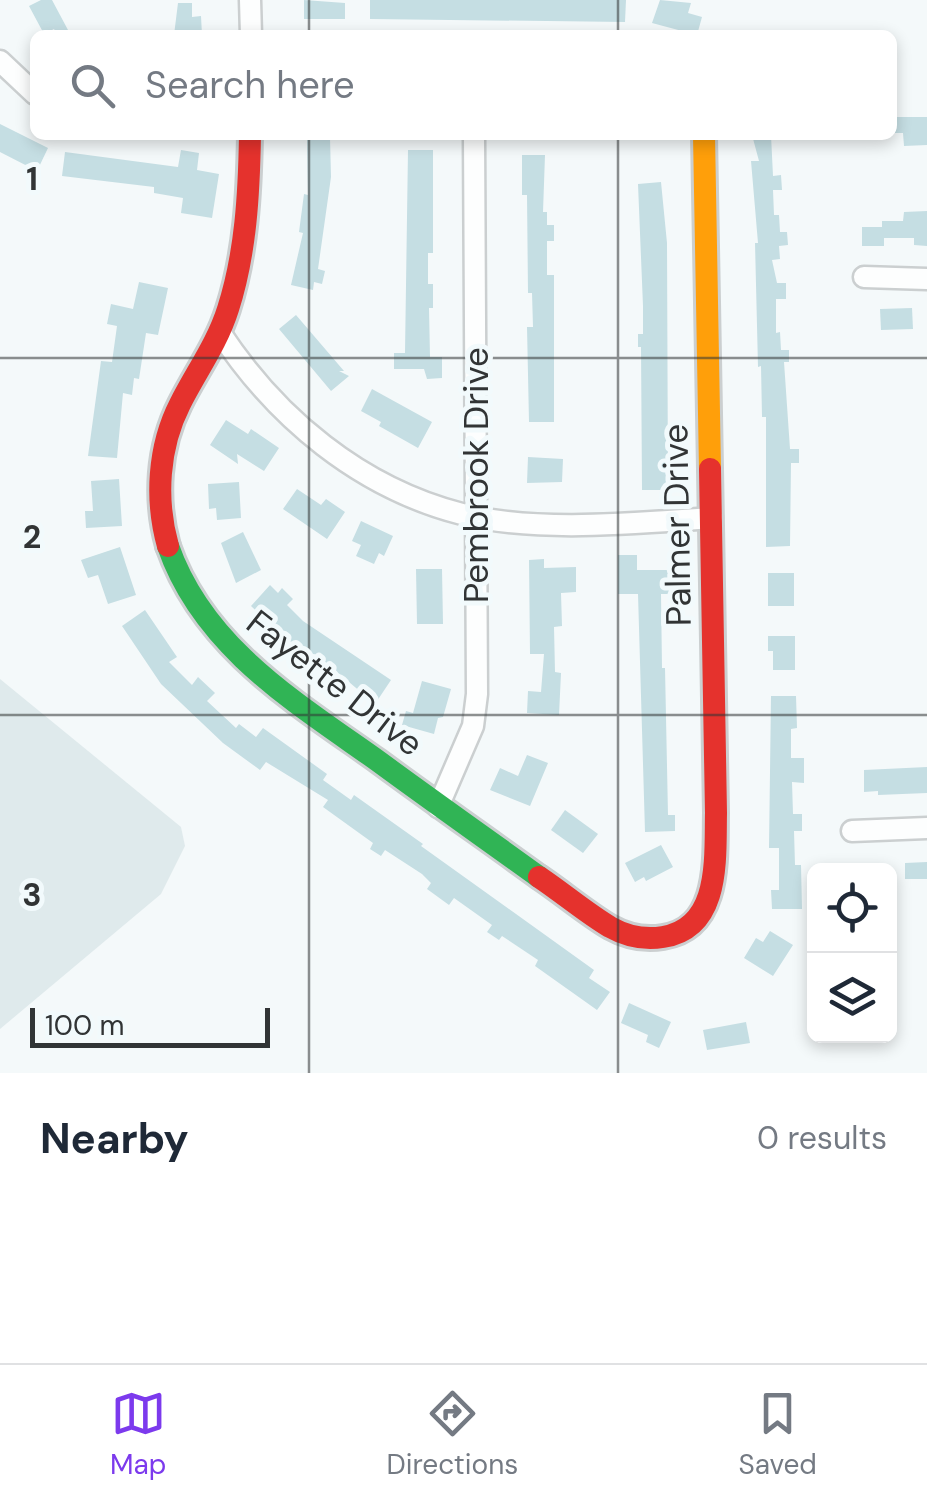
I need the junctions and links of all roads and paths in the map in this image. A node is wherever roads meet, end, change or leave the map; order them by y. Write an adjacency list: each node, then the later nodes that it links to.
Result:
1 (250, 0): 2 (street)
2 (251, 30)
3 (0, 61): 4 (street)
4 (30, 89)
5 (250, 140): 10 (street, Fayette Drive)
6 (474, 140): 11 (street, Pembrook Drive)
7 (704, 140): 12 (street, Palmer Drive)
8 (864, 277): 9 (street)
9 (927, 279)
10 (220, 331): 11 (street); 13 (street, Fayette Drive)
11 (477, 517): 12 (street); 13 (street, Pembrook Drive)
12 (712, 518): 16 (street, Palmer Drive)
13 (438, 807): 16 (street, Fayette Drive)
14 (927, 828): 15 (street)
15 (852, 831)
16 (704, 912)

